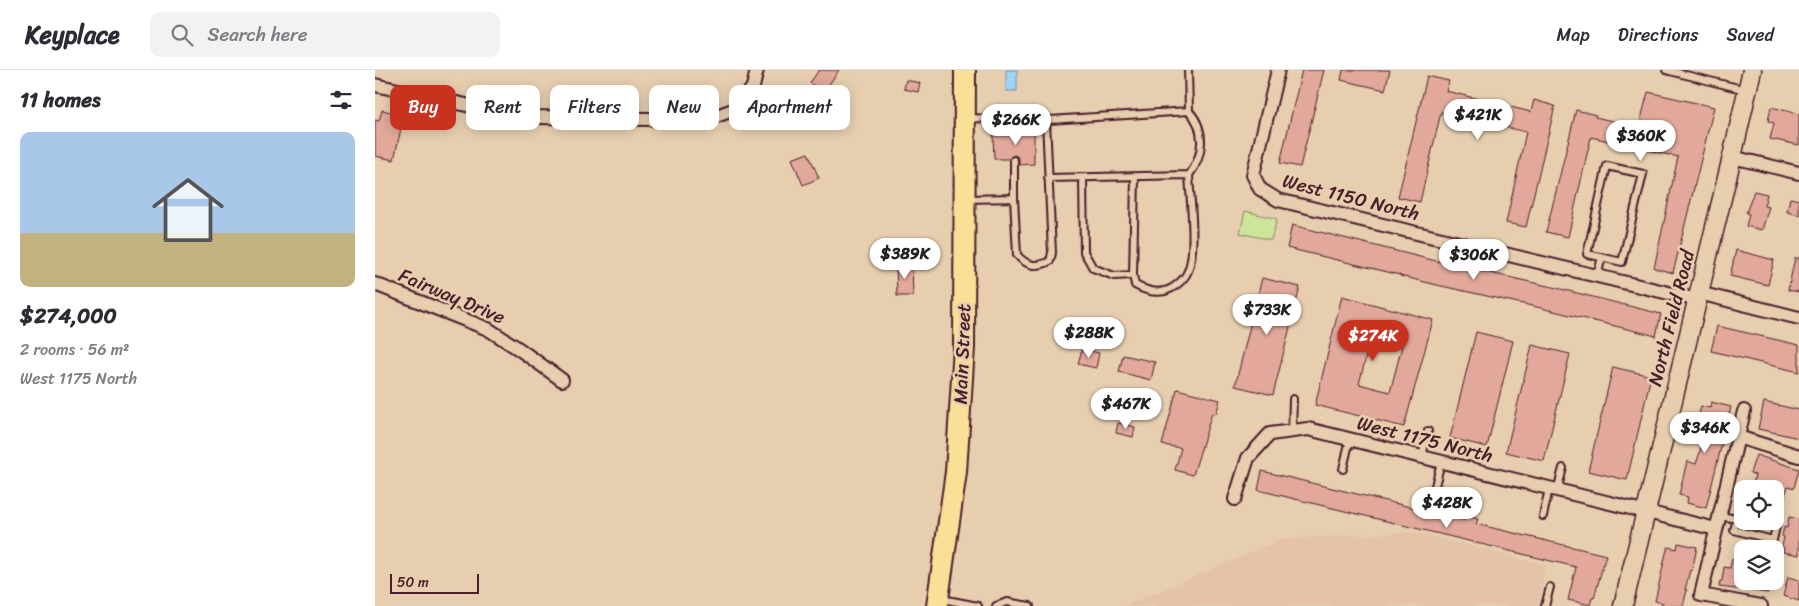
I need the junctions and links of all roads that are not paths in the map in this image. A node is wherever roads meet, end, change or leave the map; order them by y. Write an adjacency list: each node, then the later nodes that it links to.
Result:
1 (757, 70): 7 (street)
2 (965, 70): 10 (main road, Main Street)
3 (1188, 70): 9 (lane)
4 (1278, 70): 23 (street, West 1150 North)
5 (1666, 70): 8 (lane)
6 (1752, 70): 8 (street, North Field Road)
7 (375, 84)
8 (1747, 90): 12 (street, North Field Road)
9 (1189, 111): 11 (lane); 15 (lane)
10 (965, 118): 11 (lane); 20 (main road, Main Street)
11 (1047, 120): 17 (lane)
12 (1732, 157): 14 (street); 25 (street, North Field Road)
13 (1014, 160): 19 (lane)
14 (1799, 173)
15 (1189, 174): 16 (lane); 22 (lane)
16 (1135, 177): 18 (lane); 22 (lane)
17 (1048, 178): 18 (lane); 19 (lane)
18 (1083, 178): 22 (lane)
19 (1014, 198): 20 (lane)
20 (965, 199): 51 (main road, Main Street)
21 (1602, 257): 21 (lane); 23 (lane)
22 (1133, 276)
23 (1597, 276): 25 (street, West 1150 North)
24 (375, 284): 27 (street, Fairway Drive)
25 (1698, 297): 26 (street, West 1150 North); 42 (street, North Field Road)
26 (1799, 318)
27 (562, 380)
28 (1293, 398): 31 (lane)
29 (1744, 411): 32 (street)
30 (1428, 430): 35 (lane)
31 (1292, 431): 33 (street, West 1175 North); 41 (street, West 1175 North)
32 (1738, 437): 34 (street); 44 (street)
33 (1350, 440): 35 (street, West 1175 North); 38 (lane)
34 (1799, 456)
35 (1422, 457): 36 (street, West 1175 North)
36 (1441, 462): 39 (lane); 40 (street, West 1175 North)
37 (1563, 468): 40 (lane)
38 (1343, 469)
39 (1434, 490)
40 (1553, 490): 42 (street, West 1175 North); 43 (lane)
41 (1235, 499)
42 (1645, 513): 46 (street, West 1175 North); 56 (street, North Field Road)
43 (1543, 516)
44 (1719, 516): 45 (lane); 46 (street)
45 (1734, 518)
46 (1716, 530): 50 (street)
47 (1734, 530): 48 (lane)
48 (1775, 530)
49 (1550, 587): 55 (lane)
50 (1699, 600): 57 (street)
51 (937, 602): 52 (lane)
52 (978, 606)
53 (996, 606): 54 (lane)
54 (1030, 606)
55 (1545, 606)
56 (1623, 606)
57 (1761, 606)

